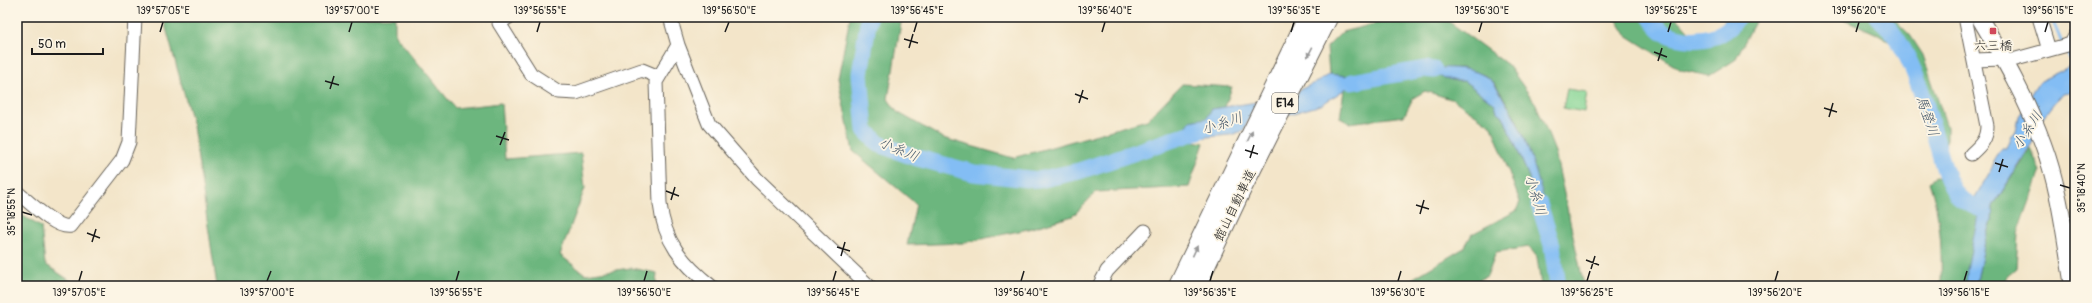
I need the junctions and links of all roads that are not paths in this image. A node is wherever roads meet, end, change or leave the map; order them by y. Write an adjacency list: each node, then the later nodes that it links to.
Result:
1 (135, 17): 17 (street)
2 (509, 17): 14 (street)
3 (670, 17): 10 (street)
4 (1308, 17): 16 (highway, 館山自動車道 / E14, one-way to 4)
5 (1328, 17): 16 (highway, 館山自動車道 / E14, one-way to 16)
6 (1965, 17): 12 (street)
7 (1979, 17): 13 (main road)
8 (2039, 17): 11 (street)
9 (2072, 43): 11 (street)
10 (678, 45): 14 (street); 20 (street)
11 (2050, 50): 13 (street)
12 (1974, 60): 13 (street); 15 (street)
13 (2004, 60): 24 (main road)
14 (659, 77): 19 (street)
15 (1971, 154)
16 (1234, 186): 22 (highway, 館山自動車道 / E14, one-way to 16); 23 (highway, 館山自動車道 / E14)
17 (18, 194)
18 (1145, 231): 21 (street)
19 (711, 286)
20 (869, 286)
21 (1100, 286)
22 (1178, 286)
23 (1196, 286)
24 (2072, 286)

